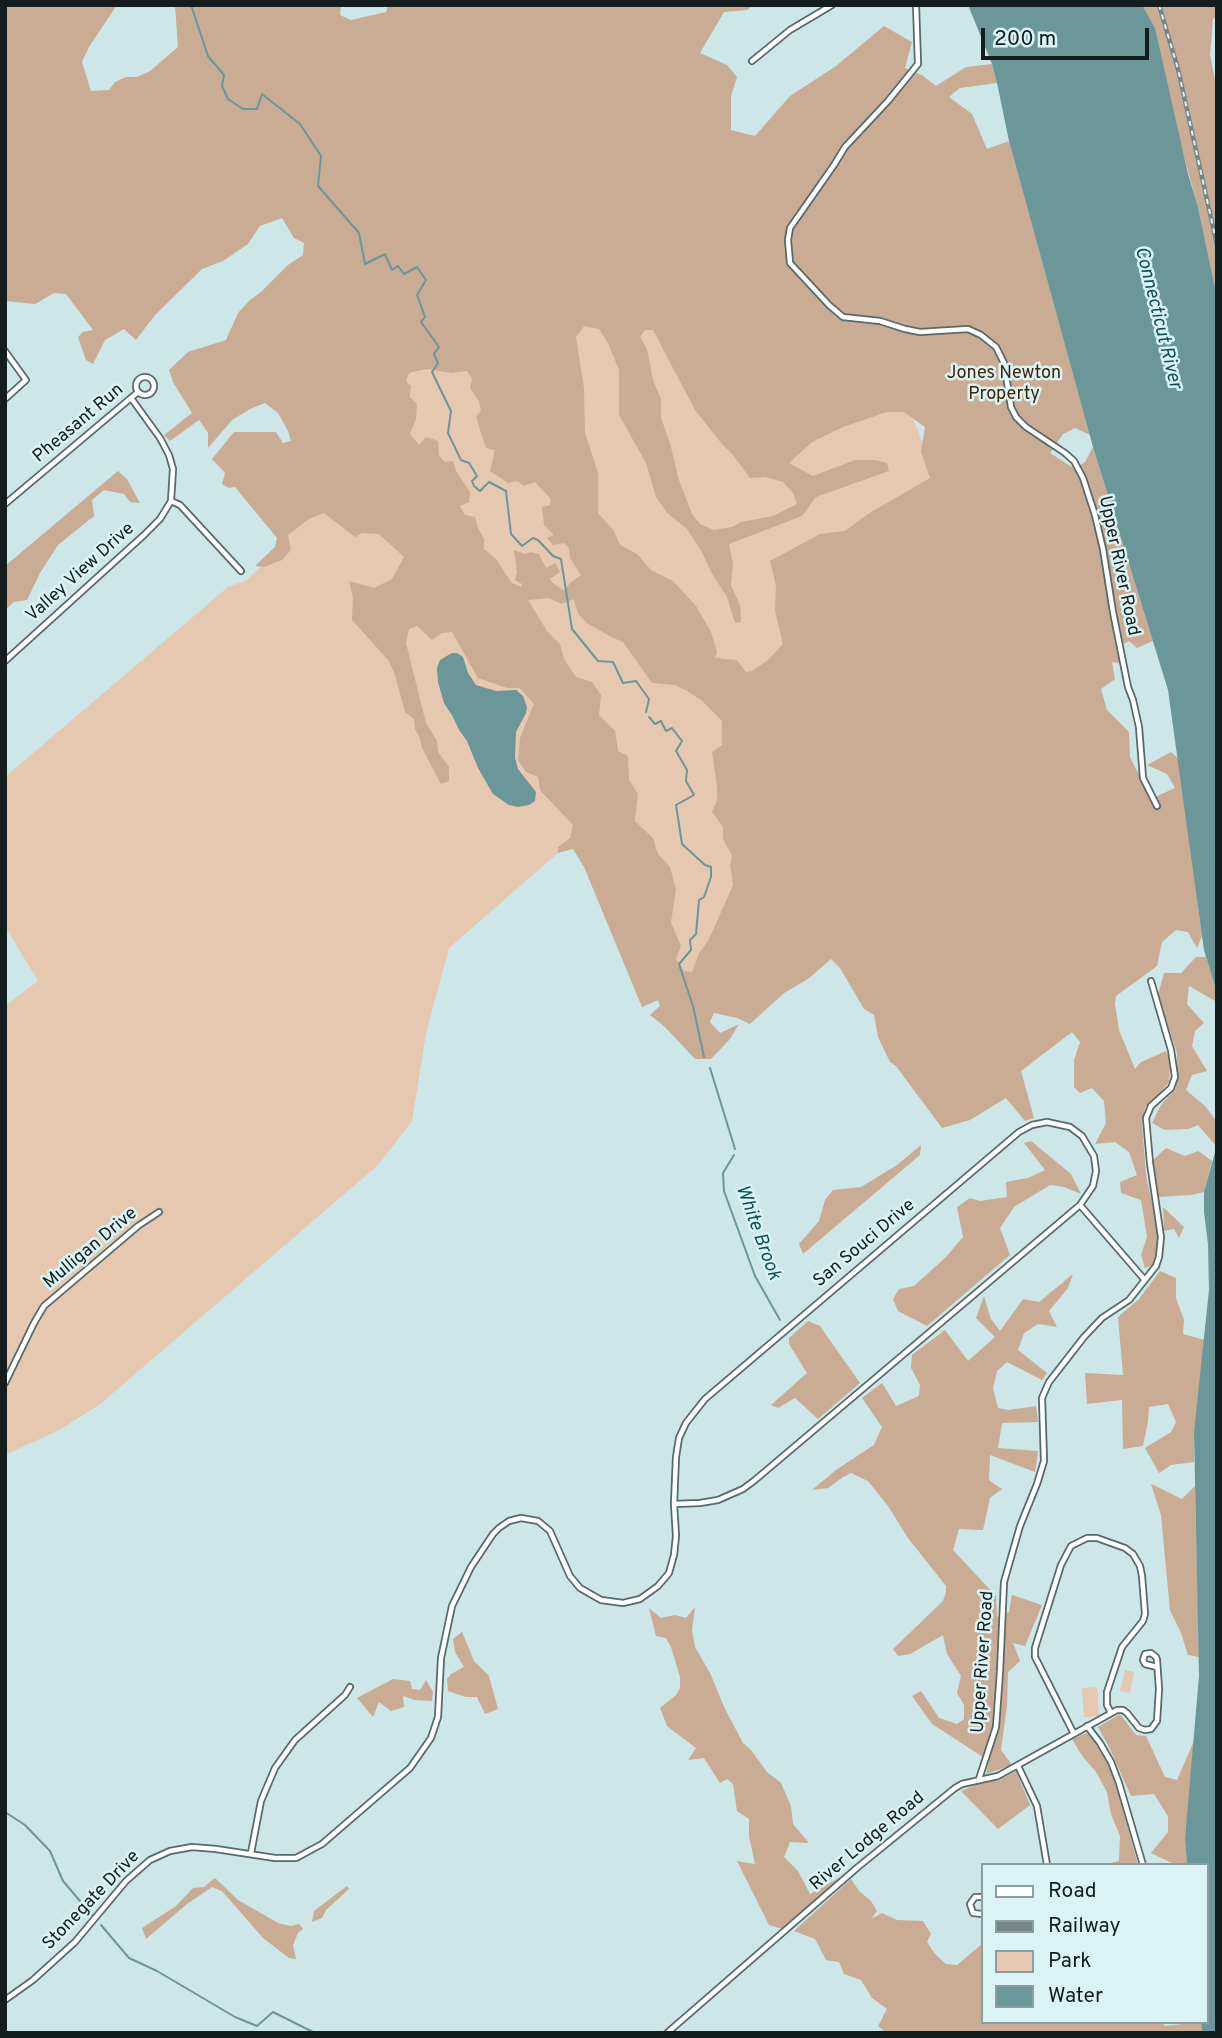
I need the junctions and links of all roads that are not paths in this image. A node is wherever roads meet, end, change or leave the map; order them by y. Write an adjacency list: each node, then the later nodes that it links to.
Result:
1 (832, 5): 3 (street)
2 (916, 5): 12 (street, Upper River Road)
3 (752, 61)
4 (5, 351): 7 (street)
5 (138, 392): 5 (street, Pheasant Run); 6 (street, Pheasant Run)
6 (131, 398): 8 (street); 9 (street, Pheasant Run)
7 (5, 399)
8 (172, 501): 10 (street); 11 (street, Valley View Drive)
9 (5, 505)
10 (241, 571)
11 (5, 661)
12 (1157, 806)
13 (1151, 981): 16 (street, Upper River Road)
14 (1080, 1205): 16 (street); 18 (street, San Souci Drive); 18 (street, San Souci Drive)
15 (159, 1213): 17 (street, Mulligan Drive)
16 (1144, 1279): 25 (street, Upper River Road)
17 (5, 1383)
18 (674, 1504): 26 (street, San Souci Drive)
19 (1157, 1667): 21 (street)
20 (351, 1687): 26 (street)
21 (1111, 1713): 22 (street, River Lodge Road); 23 (street)
22 (1087, 1726): 23 (street, River Lodge Road); 28 (street)
23 (1074, 1734): 24 (street, River Lodge Road)
24 (1018, 1766): 25 (street, River Lodge Road); 27 (street)
25 (979, 1780): 32 (street, River Lodge Road)
26 (251, 1853): 31 (street, Stonegate Drive)
27 (1047, 1863)
28 (1142, 1863)
29 (981, 1897): 30 (street)
30 (981, 1914)
31 (5, 2000)
32 (667, 2033)

